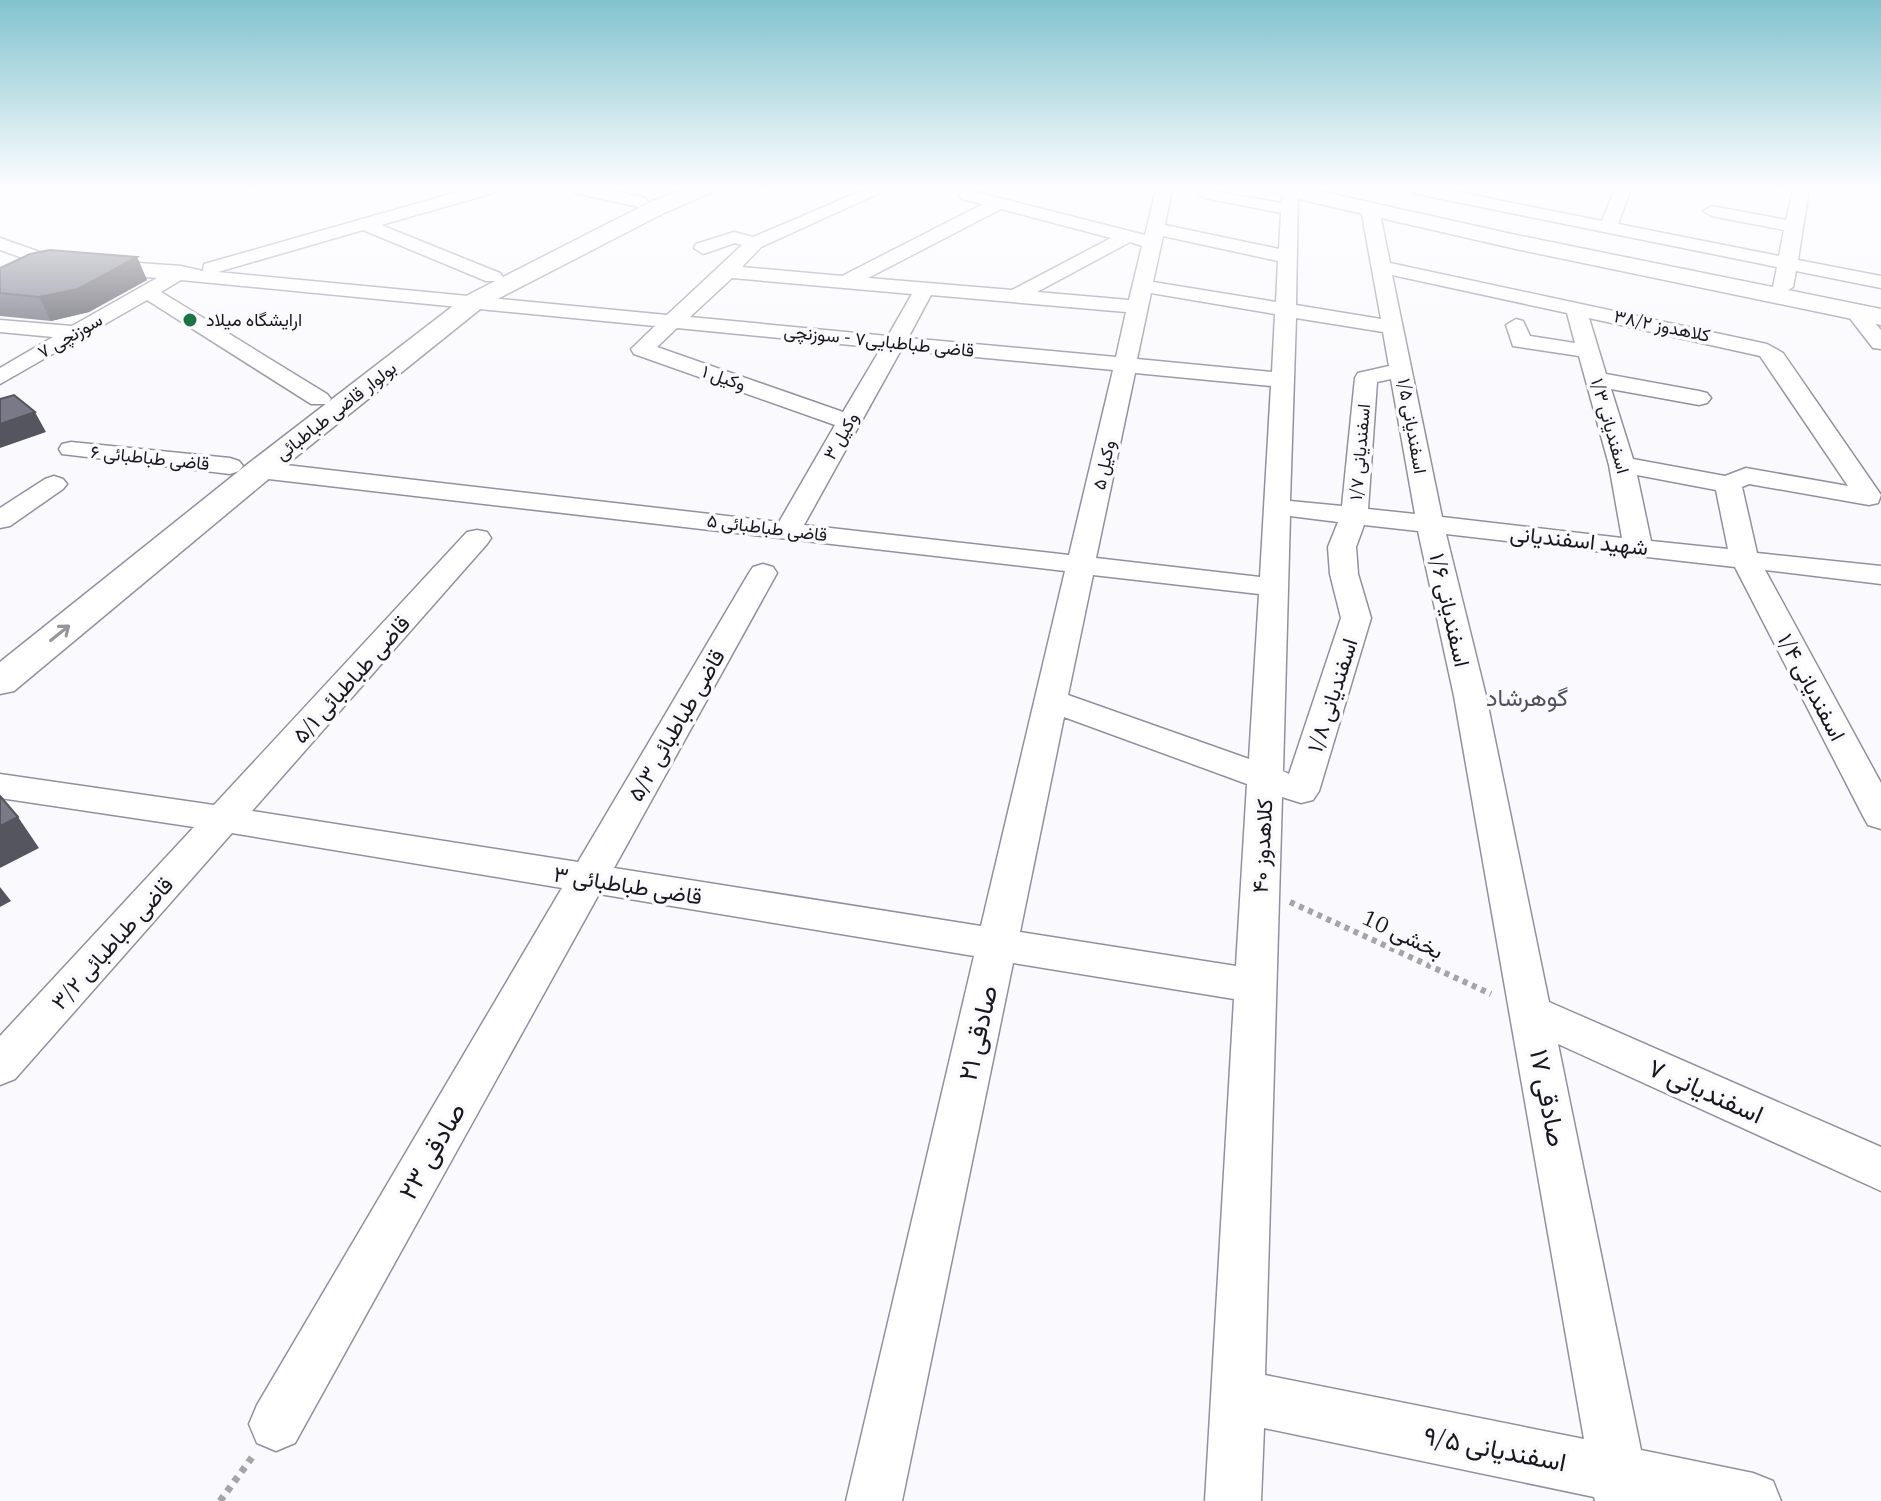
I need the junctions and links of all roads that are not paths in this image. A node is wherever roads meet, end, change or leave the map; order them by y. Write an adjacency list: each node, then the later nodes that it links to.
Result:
1 (43, 259): 16 (street, قاضی طباطبایی۷ - سوزنچی)
2 (236, 259): 19 (street)
3 (449, 259): 22 (street)
4 (528, 259): 22 (main road, بولوار قاضی طباطبائی)
5 (549, 259): 29 (main road, بولوار قاضی طباطبائی)
6 (739, 259): 18 (street)
7 (890, 259): 23 (street)
8 (1085, 259): 28 (street)
9 (1150, 259): 25 (street, وکيل ۵)
10 (1288, 259): 32 (street, کلاهدوز ۴۰)
11 (1381, 259): 17 (street, اسفندیانی ۱/۵)
12 (1605, 259): 33 (main road)
13 (1712, 259): 21 (main road)
14 (1739, 259): 21 (street)
15 (1788, 259): 21 (street)
16 (51, 262): 19 (street, قاضی طباطبایی۷ - سوزنچی); 20 (street)
17 (1382, 267): 31 (street, کلاهدوز ۳۸/۲); 37 (street, اسفندیانی ۱/۵)
18 (727, 272): 23 (street); 34 (street)
19 (186, 273): 27 (street, سوزنچی ۷); 29 (street, قاضی طباطبایی۷ - سوزنچی)
20 (26, 275)
21 (1785, 276): 24 (street); 33 (main road)
22 (493, 277): 29 (main road, بولوار قاضی طباطبائی)
23 (845, 282): 26 (street)
24 (1881, 282)
25 (1144, 286): 30 (street, وکيل ۵); 32 (street)
26 (925, 289): 28 (street); 39 (street, وکيل ۳)
27 (147, 292): 38 (street, سوزنچی ۷); 48 (street)
28 (1014, 297): 30 (street)
29 (465, 299): 34 (street, قاضی طباطبایی۷ - سوزنچی); 48 (main road, بولوار قاضی طباطبائی); 53 (main road, بولوار قاضی طباطبائی)
30 (1138, 307): 42 (street, وکيل ۵)
31 (1575, 307): 41 (street, اسفندیانی ۱/۳); 55 (street, کلاهدوز ۳۸/۲)
32 (1286, 310): 37 (street); 46 (street, کلاهدوز ۴۰)
33 (1874, 313): 40 (street)
34 (675, 320): 39 (street, قاضی طباطبایی۷ - سوزنچی); 49 (street, وکيل ۱)
35 (1516, 325): 41 (street)
36 (0, 326): 38 (street)
37 (1394, 328): 43 (street, اسفندیانی ۱/۵)
38 (77, 333): 44 (street, سوزنچی ۷)
39 (895, 342): 42 (street, قاضی طباطبایی۷ - سوزنچی); 49 (street, وکيل ۳)
40 (1881, 343)
41 (1588, 351): 45 (street, اسفندیانی ۱/۳)
42 (1126, 365): 46 (street, قاضی طباطبایی۷ - سوزنچی); 64 (street, وکيل ۵)
43 (1402, 370): 57 (street, ۱/۷ اسفندیانی); 59 (street, اسفندیانی ۱/۵)
44 (0, 377)
45 (1596, 379): 47 (street); 51 (street, اسفندیانی ۱/۳)
46 (1282, 380): 56 (street, کلاهدوز ۴۰)
47 (1699, 398)
48 (319, 399): 52 (main road, بولوار قاضی طباطبائی)
49 (849, 422): 60 (street, وکيل ۳)
50 (71, 449): 52 (street, قاضی طباطبائی ۶)
51 (1622, 465): 55 (street); 62 (street, اسفندیانی ۱/۳)
52 (230, 466): 68 (main road, بولوار قاضی طباطبائی)
53 (260, 470): 60 (street, قاضی طباطبائی ۵); 69 (main road, بولوار قاضی طباطبائی, one-way to 53)
54 (54, 484): 58 (street)
55 (1728, 484): 63 (street, اسفندیانی ۱/۴)
56 (1277, 507): 57 (street, شهید اسفندیانی); 67 (street, کلاهدوز ۴۰)
57 (1354, 516): 59 (street, شهید اسفندیانی); 72 (street, اسفندیانی ۱/۸)
58 (0, 520)
59 (1430, 524): 62 (street, شهید اسفندیانی); 70 (street, اسفندیانی ۱/۶)
60 (787, 531): 64 (street, قاضی طباطبائی ۵)
61 (477, 538): 75 (street, قاضی طباطبائی ۵/۱)
62 (1638, 547): 63 (street, شهید اسفندیانی)
63 (1744, 558): 66 (street, شهید اسفندیانی); 74 (street, اسفندیانی ۱/۴)
64 (1082, 565): 67 (street, قاضی طباطبائی ۵); 71 (street, صادقی ۲۱)
65 (763, 573): 76 (street, قاضی طباطبائی ۵/۳)
66 (1881, 575)
67 (1273, 587): 72 (street, کلاهدوز ۴۰)
68 (0, 650)
69 (0, 682)
70 (1470, 696): 79 (street, صادقی ۱۷)
71 (1052, 701): 72 (street); 77 (street, صادقی ۲۱)
72 (1265, 780): 78 (street, کلاهدوز ۴۰)
73 (0, 786): 75 (street, قاضی طباطبائی ۳)
74 (1881, 816)
75 (224, 819): 76 (street, قاضی طباطبائی ۳); 80 (street, قاضی طباطبائی ۳/۲)
76 (588, 878): 77 (street, قاضی طباطبائی ۳); 83 (street, صادقی ۲۳)
77 (998, 945): 78 (street, قاضی طباطبائی ۳); 85 (street, صادقی ۲۱)
78 (1255, 986): 82 (street, کلاهدوز ۴۰)
79 (1532, 1013): 81 (street, اسفندیانی ۷); 84 (street, صادقی ۱۷)
80 (0, 1066)
81 (1881, 1169)
82 (1237, 1396): 84 (street, اسفندیانی ۹/۵); 86 (street, کلاهدوز ۴۰)
83 (276, 1424)
84 (1621, 1487): 87 (street, اسفندیانی ۹/۵)
85 (874, 1501)
86 (1233, 1501)
87 (1753, 1501)

